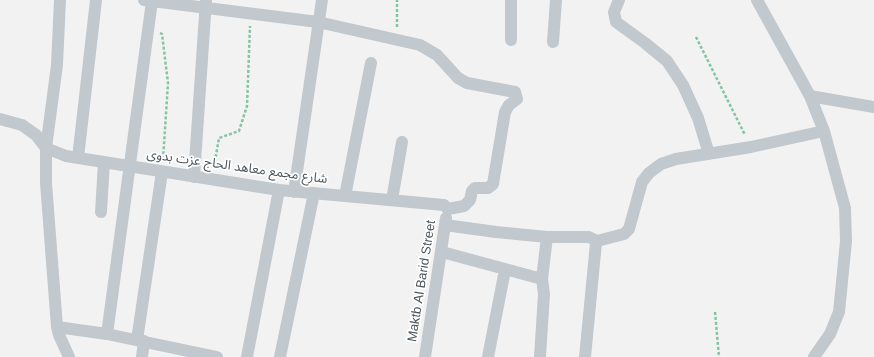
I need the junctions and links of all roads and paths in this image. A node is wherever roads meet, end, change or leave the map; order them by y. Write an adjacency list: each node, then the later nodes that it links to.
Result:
1 (60, 0): 23 (street)
2 (96, 0): 25 (street)
3 (148, 0): 9 (street); 12 (street)
4 (322, 0): 11 (street)
5 (511, 0): 14 (street)
6 (556, 0): 15 (street)
7 (619, 0): 24 (street)
8 (757, 0): 17 (street)
9 (206, 4): 10 (street); 29 (street)
10 (251, 6): 11 (street); 30 (path)
11 (318, 22): 32 (street); 36 (street)
12 (148, 30): 27 (street); 28 (path)
13 (696, 37): 22 (path)
14 (511, 40)
15 (553, 42)
16 (372, 63): 34 (street)
17 (810, 96): 18 (street); 20 (street)
18 (874, 107)
19 (0, 119): 23 (street)
20 (824, 131): 22 (street); 59 (street)
21 (402, 142): 35 (street)
22 (751, 147): 24 (street)
23 (46, 148): 25 (street, شارع مجمع معاهد الحاج عزت بدوى); 45 (street)
24 (708, 154): 40 (street)
25 (78, 158): 26 (street, شارع مجمع معاهد الحاج عزت بدوى)
26 (104, 162): 27 (street, شارع مجمع معاهد الحاج عزت بدوى); 37 (street)
27 (131, 166): 28 (street, شارع مجمع معاهد الحاج عزت بدوى); 46 (street)
28 (162, 172): 29 (street, شارع مجمع معاهد الحاج عزت بدوى); 47 (street)
29 (194, 177): 30 (street, شارع مجمع معاهد الحاج عزت بدوى)
30 (212, 179): 31 (street, شارع مجمع معاهد الحاج عزت بدوى)
31 (279, 190): 32 (street, شارع مجمع معاهد الحاج عزت بدوى); 52 (street)
32 (294, 192): 33 (street, شارع مجمع معاهد الحاج عزت بدوى)
33 (314, 193): 34 (street, شارع مجمع معاهد الحاج عزت بدوى); 53 (street)
34 (345, 196): 35 (street, شارع مجمع معاهد الحاج عزت بدوى)
35 (392, 200): 36 (street, شارع مجمع معاهد الحاج عزت بدوى)
36 (448, 209): 38 (street, Maktb Al Barid Street)
37 (101, 212)
38 (445, 225): 39 (street); 41 (street, Maktb Al Barid Street)
39 (547, 237): 40 (street); 43 (street)
40 (597, 241): 57 (street)
41 (442, 252): 42 (street); 54 (street, Maktb Al Barid Street)
42 (505, 270): 43 (street); 55 (street)
43 (542, 279): 56 (street)
44 (716, 312): 58 (path)
45 (57, 327): 46 (street); 49 (street)
46 (107, 334): 47 (street)
47 (141, 341): 48 (street); 50 (street)
48 (192, 354): 51 (street)
49 (69, 357)
50 (142, 357)
51 (217, 357)
52 (247, 357)
53 (280, 357)
54 (425, 357)
55 (488, 357)
56 (540, 357)
57 (585, 357)
58 (719, 357)
59 (814, 357)

